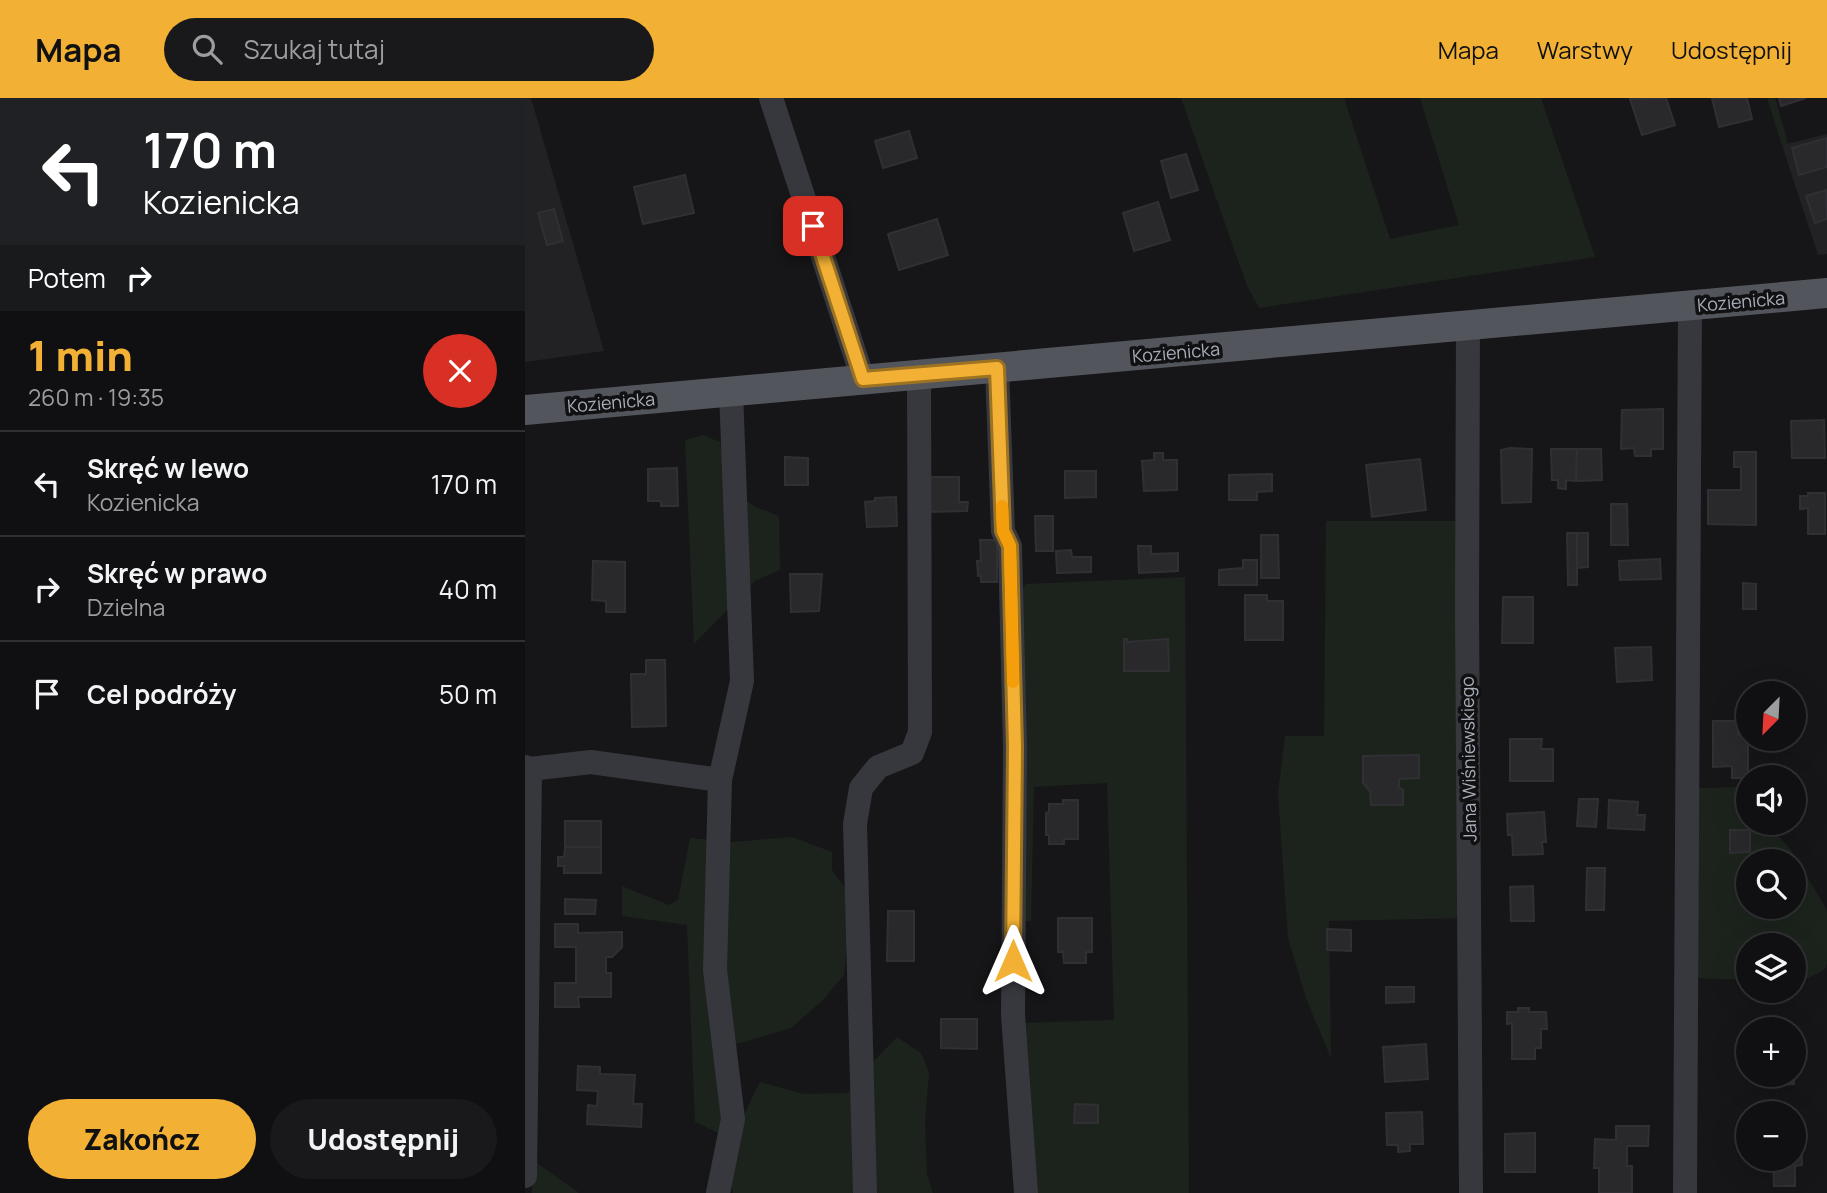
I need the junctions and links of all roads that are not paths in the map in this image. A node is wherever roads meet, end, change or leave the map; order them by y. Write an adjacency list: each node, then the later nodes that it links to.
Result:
1 (771, 98): 7 (street)
2 (1827, 293): 3 (main road, Kozienicka)
3 (1690, 305): 4 (main road, Kozienicka); 17 (street)
4 (1468, 325): 5 (main road, Kozienicka); 16 (street, Jana Wiśniewskiego)
5 (997, 368): 6 (main road, Kozienicka); 15 (street)
6 (919, 374): 7 (main road, Kozienicka); 14 (street)
7 (863, 379): 8 (main road, Kozienicka)
8 (731, 391): 9 (main road, Kozienicka); 11 (street)
9 (525, 410)
10 (528, 768): 11 (street); 12 (street)
11 (720, 780): 13 (street)
12 (525, 1176)
13 (718, 1193)
14 (865, 1193)
15 (1026, 1193)
16 (1471, 1193)
17 (1685, 1193)

